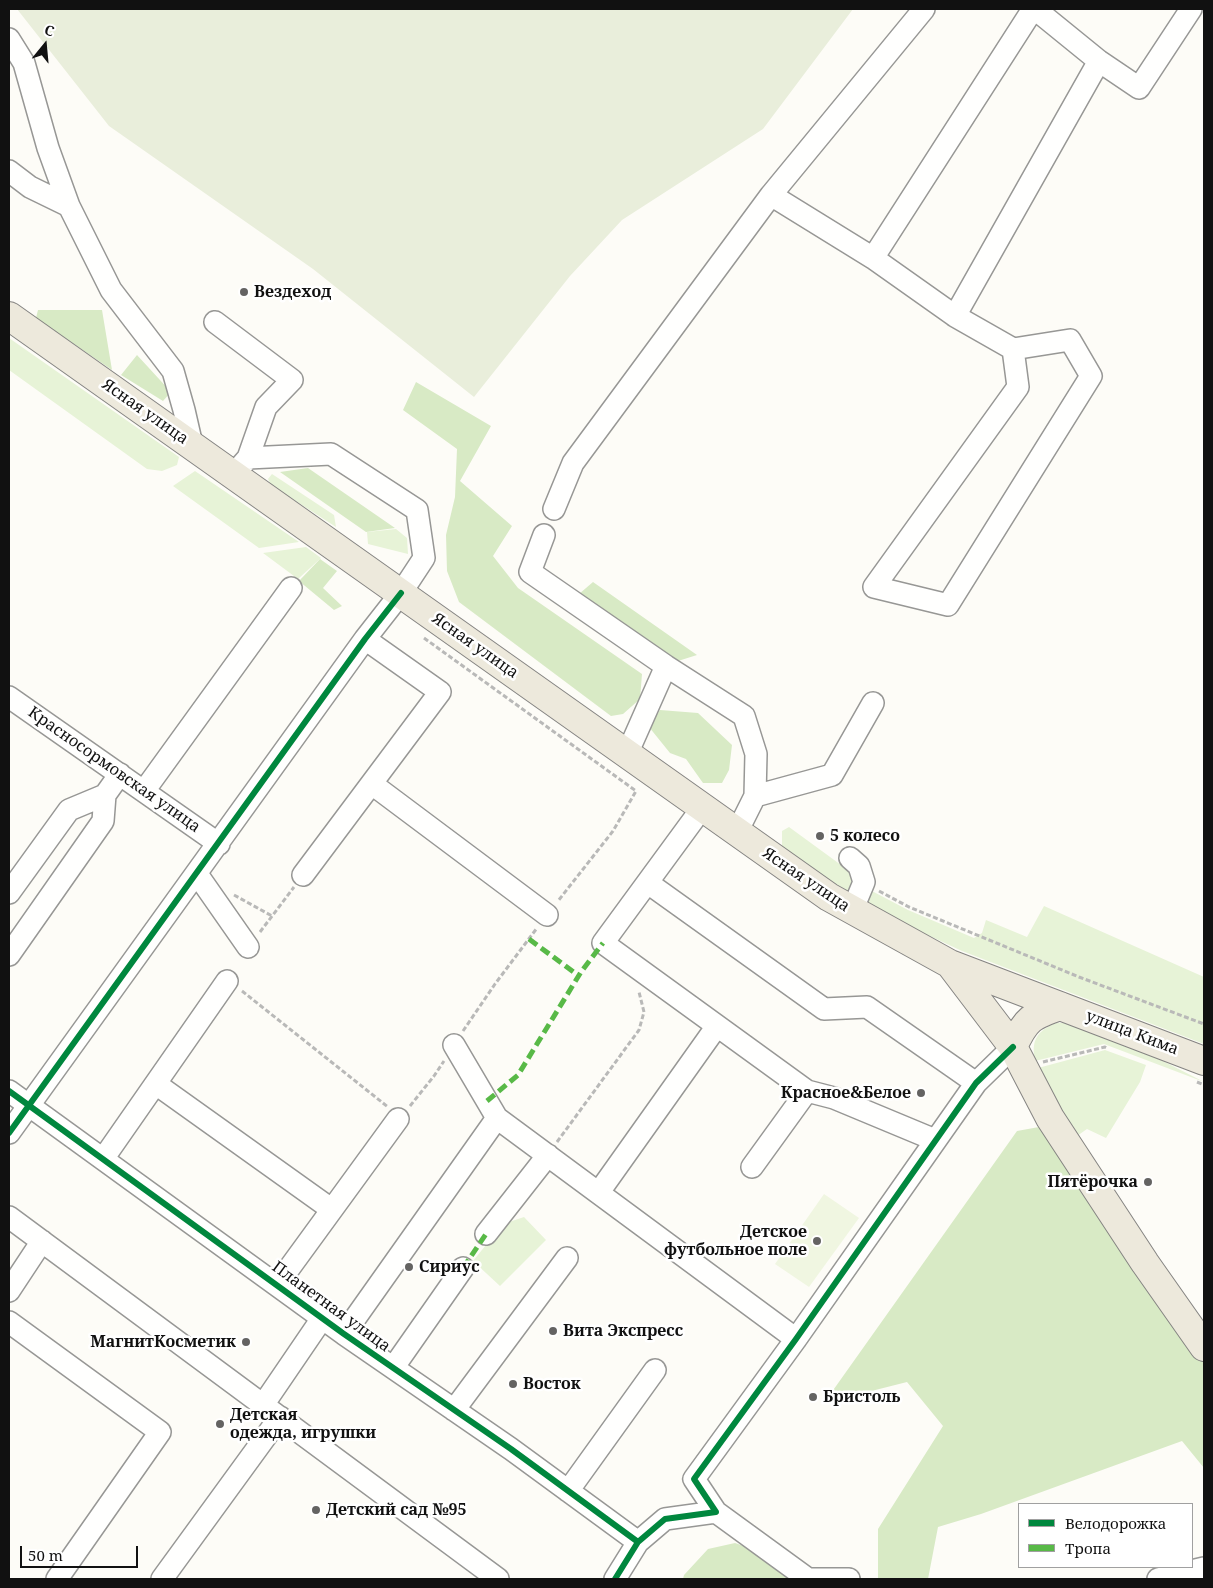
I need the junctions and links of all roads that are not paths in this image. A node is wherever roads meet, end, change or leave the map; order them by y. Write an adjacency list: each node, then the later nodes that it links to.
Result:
1 (924, 9): 7 (street)
2 (1034, 9): 5 (street); 9 (street)
3 (1191, 9): 5 (street)
4 (9, 39): 8 (street)
5 (1099, 61): 11 (street)
6 (9, 171): 8 (street)
7 (771, 195): 9 (street); 16 (street)
8 (69, 206): 14 (street)
9 (873, 258): 11 (street)
10 (9, 316): 14 (main road, Ясная улица)
11 (955, 316): 13 (street)
12 (215, 322): 15 (street)
13 (1012, 349): 13 (street)
14 (192, 445): 15 (main road, Ясная улица)
15 (241, 466): 19 (main road, Ясная улица); 19 (street)
16 (554, 509)
17 (544, 534): 21 (street)
18 (291, 588): 27 (street)
19 (401, 593): 20 (street); 24 (main road, Ясная улица)
20 (366, 639): 26 (street); 32 (street)
21 (666, 666): 24 (street); 29 (street)
22 (9, 697): 25 (street, Красносормовская улица)
23 (873, 703): 29 (street)
24 (627, 754): 30 (main road, Ясная улица)
25 (120, 774): 27 (street, Красносормовская улица); 28 (street)
26 (372, 784): 35 (street); 39 (street)
27 (144, 791): 32 (street, Красносормовская улица)
28 (105, 795): 37 (street); 41 (street)
29 (755, 796): 31 (street)
30 (702, 808): 31 (main road, Ясная улица); 36 (street)
31 (737, 832): 38 (main road, Ясная улица)
32 (219, 844): 34 (street)
33 (850, 858): 38 (street)
34 (197, 874): 40 (street); 53 (street)
35 (303, 875)
36 (648, 883): 45 (street); 49 (street)
37 (9, 893)
38 (852, 911): 42 (main road, Ясная улица)
39 (547, 915)
40 (248, 947)
41 (9, 955)
42 (950, 964): 44 (main road, Ясная улица); 47 (main road)
43 (227, 981): 50 (street)
44 (1060, 1006): 47 (main road); 48 (main road, улица Кима)
45 (717, 1026): 52 (street); 61 (street)
46 (454, 1044): 54 (street)
47 (1018, 1057): 49 (street); 74 (main road)
48 (1200, 1071)
49 (976, 1082): 57 (street)
50 (156, 1084): 59 (street); 62 (street)
51 (9, 1091): 53 (street, Планетная улица)
52 (807, 1091): 57 (street); 60 (street)
53 (28, 1106): 56 (street); 59 (street, Планетная улица)
54 (497, 1118): 58 (street); 72 (street)
55 (398, 1119): 62 (street)
56 (9, 1133)
57 (936, 1140): 73 (street)
58 (548, 1155): 61 (street); 64 (street)
59 (103, 1159): 68 (street, Планетная улица)
60 (752, 1167)
61 (599, 1192): 73 (street)
62 (331, 1209): 68 (street)
63 (9, 1217): 65 (street)
64 (486, 1234)
65 (42, 1241): 69 (street); 77 (street)
66 (567, 1258): 78 (street)
67 (463, 1268): 75 (street)
68 (277, 1285): 70 (street, Планетная улица)
69 (9, 1291)
70 (323, 1317): 72 (street, Планетная улица); 77 (street)
71 (9, 1322): 84 (street)
72 (344, 1334): 75 (street, Планетная улица)
73 (796, 1339): 81 (street)
74 (1204, 1347)
75 (393, 1368): 78 (street, Планетная улица)
76 (655, 1370): 80 (street)
77 (263, 1405): 79 (street)
78 (454, 1410): 80 (street, Планетная улица)
79 (280, 1418): 85 (street); 86 (street)
80 (568, 1491): 82 (street, Планетная улица)
81 (716, 1512): 82 (street); 88 (street)
82 (638, 1542): 87 (street)
83 (1204, 1568): 89 (street)
84 (57, 1579)
85 (162, 1579)
86 (498, 1579)
87 (615, 1579)
88 (850, 1579)
89 (1158, 1579)

